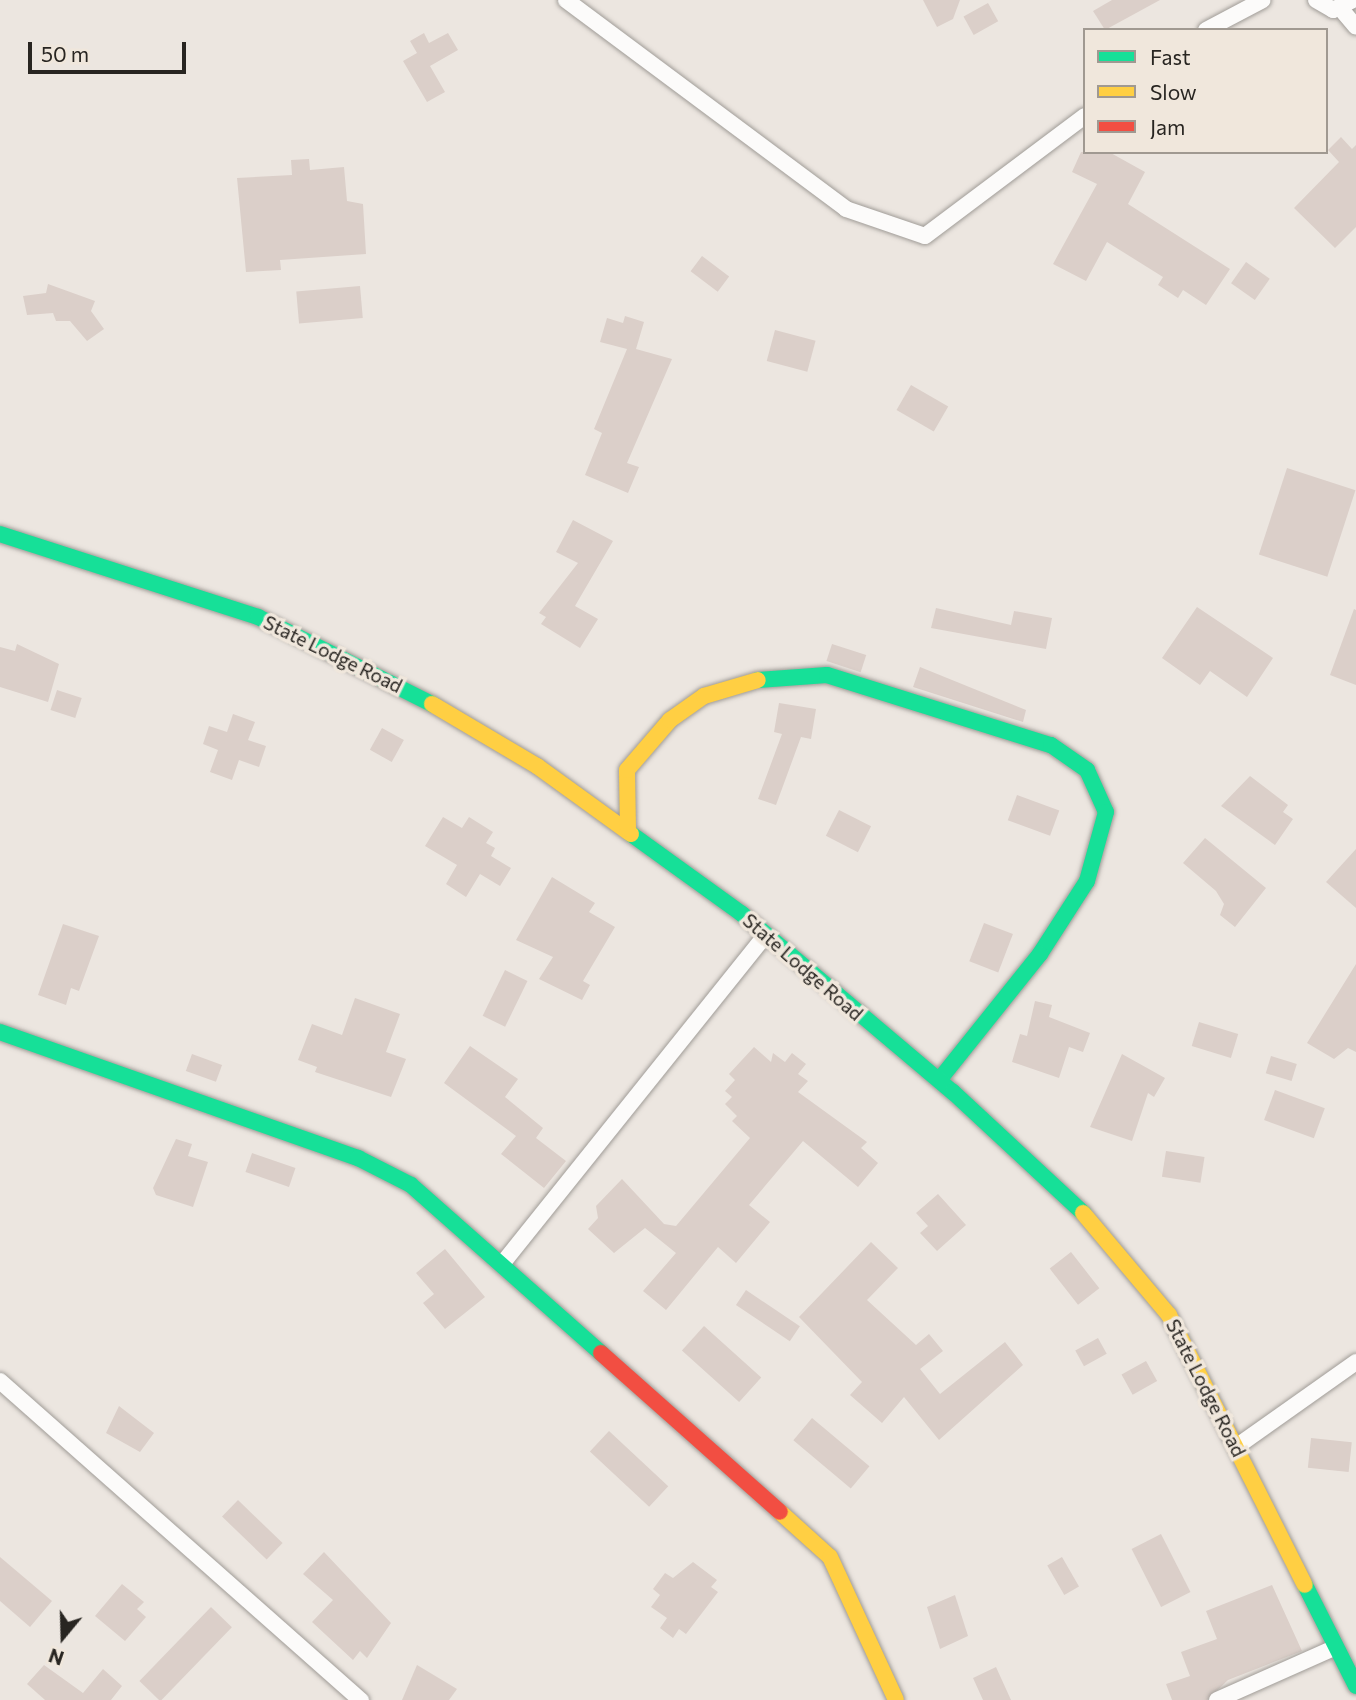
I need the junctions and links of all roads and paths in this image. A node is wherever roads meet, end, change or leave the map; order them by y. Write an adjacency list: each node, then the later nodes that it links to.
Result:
1 (566, 0): 7 (street)
2 (1264, 0): 6 (street)
3 (1316, 0): 4 (street)
4 (1347, 5): 5 (street)
5 (1356, 27)
6 (1210, 28)
7 (1083, 118)
8 (0, 534): 9 (street, State Lodge Road)
9 (628, 829): 10 (street, State Lodge Road); 12 (street)
10 (766, 935): 12 (street, State Lodge Road); 13 (street)
11 (0, 1032): 13 (street)
12 (939, 1080): 16 (street, State Lodge Road)
13 (502, 1264): 20 (street)
14 (1356, 1362): 16 (street)
15 (0, 1381): 19 (street)
16 (1236, 1447): 17 (street, State Lodge Road)
17 (1334, 1648): 18 (street, State Lodge Road); 21 (street)
18 (1355, 1681)
19 (360, 1700)
20 (896, 1700)
21 (1217, 1700)

